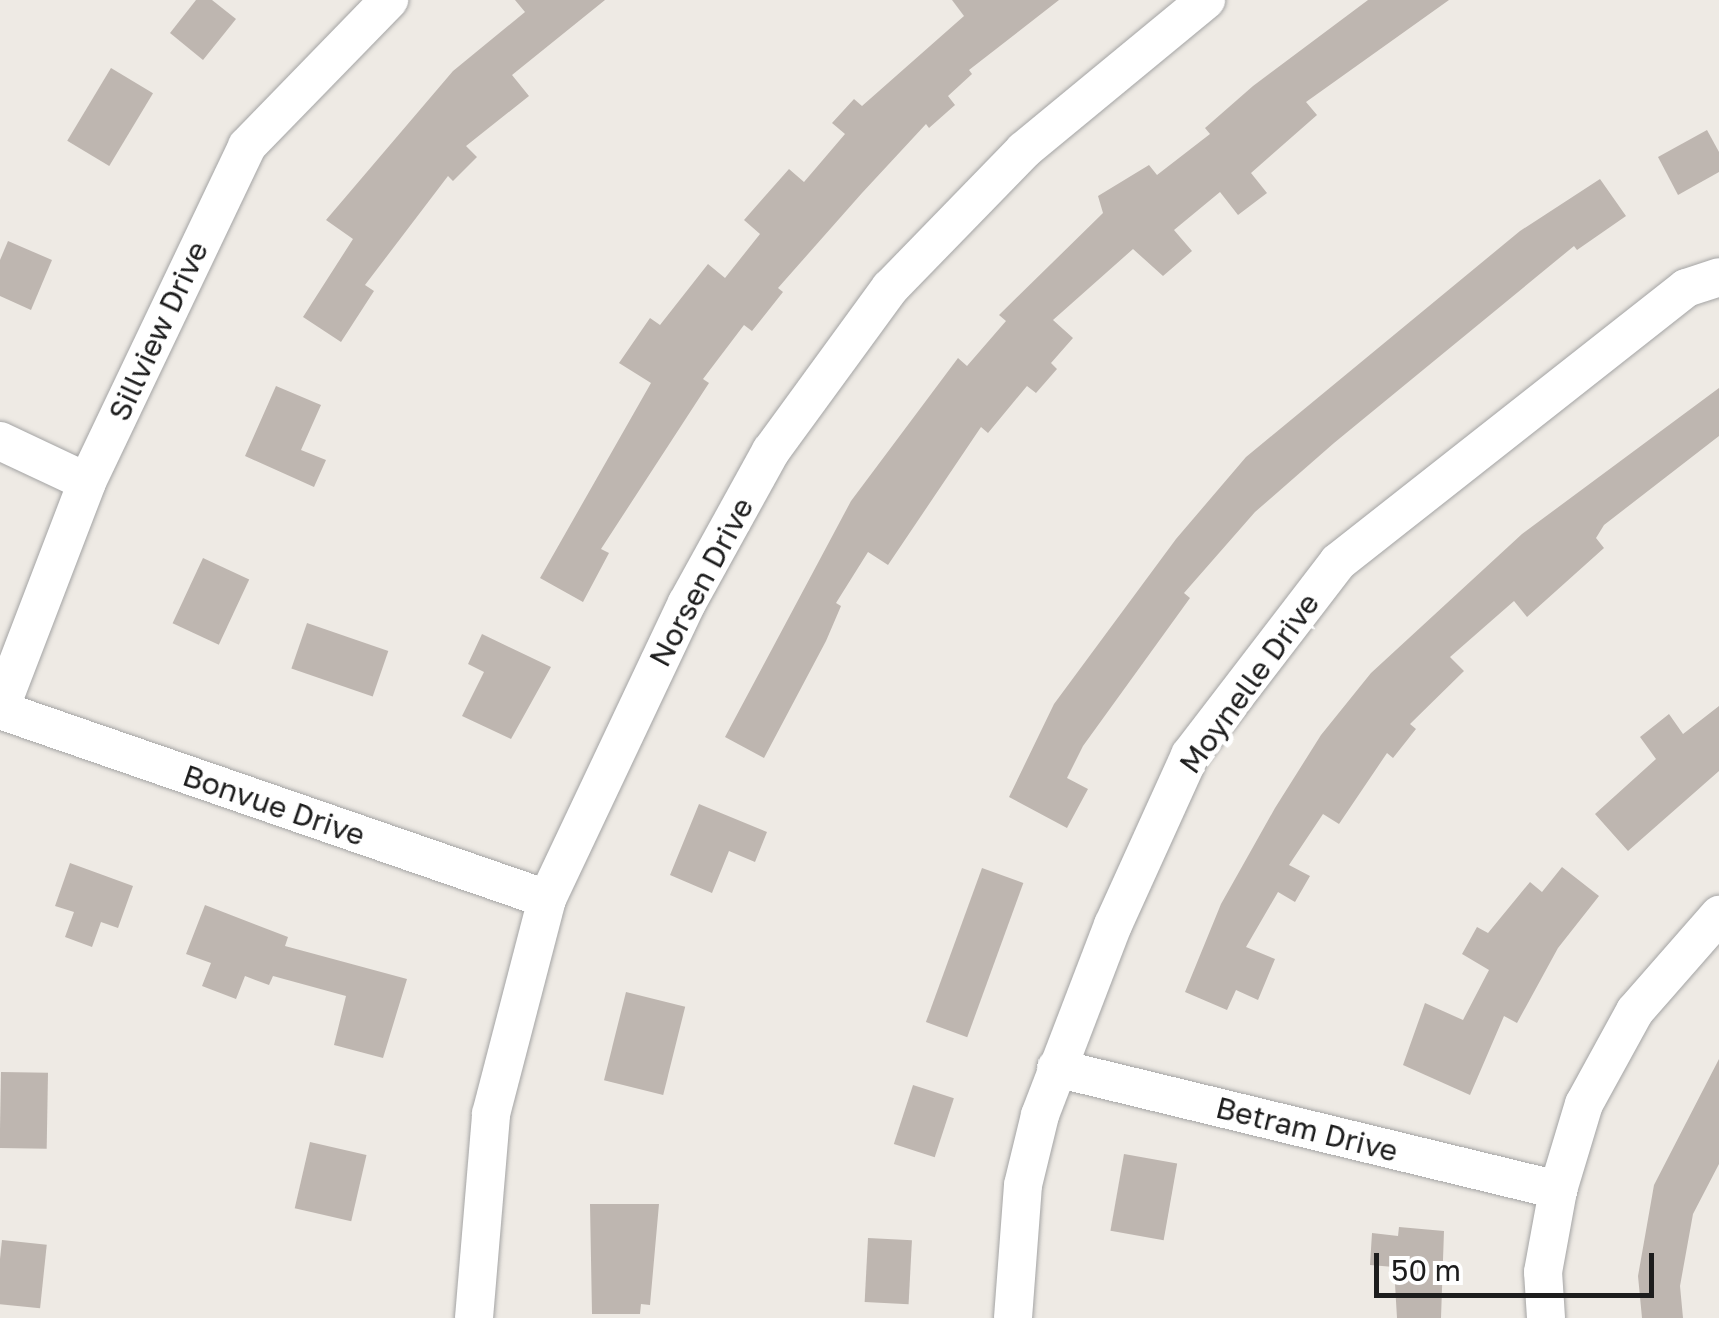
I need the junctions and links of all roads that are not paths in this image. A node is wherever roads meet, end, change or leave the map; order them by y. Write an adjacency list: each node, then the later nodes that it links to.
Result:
1 (388, 0): 5 (street, Sillview Drive)
2 (1206, 0): 7 (street, Norsen Drive)
3 (1719, 276): 9 (street, Moynelle Drive)
4 (0, 441): 5 (street)
5 (86, 482): 6 (street, Sillview Drive)
6 (0, 709): 7 (street, Bonvue Drive)
7 (547, 899): 11 (street, Norsen Drive)
8 (1719, 915): 10 (street)
9 (1056, 1068): 10 (street, Betram Drive); 12 (street, Moynelle Drive)
10 (1558, 1190): 13 (street)
11 (474, 1318)
12 (1013, 1318)
13 (1546, 1318)

